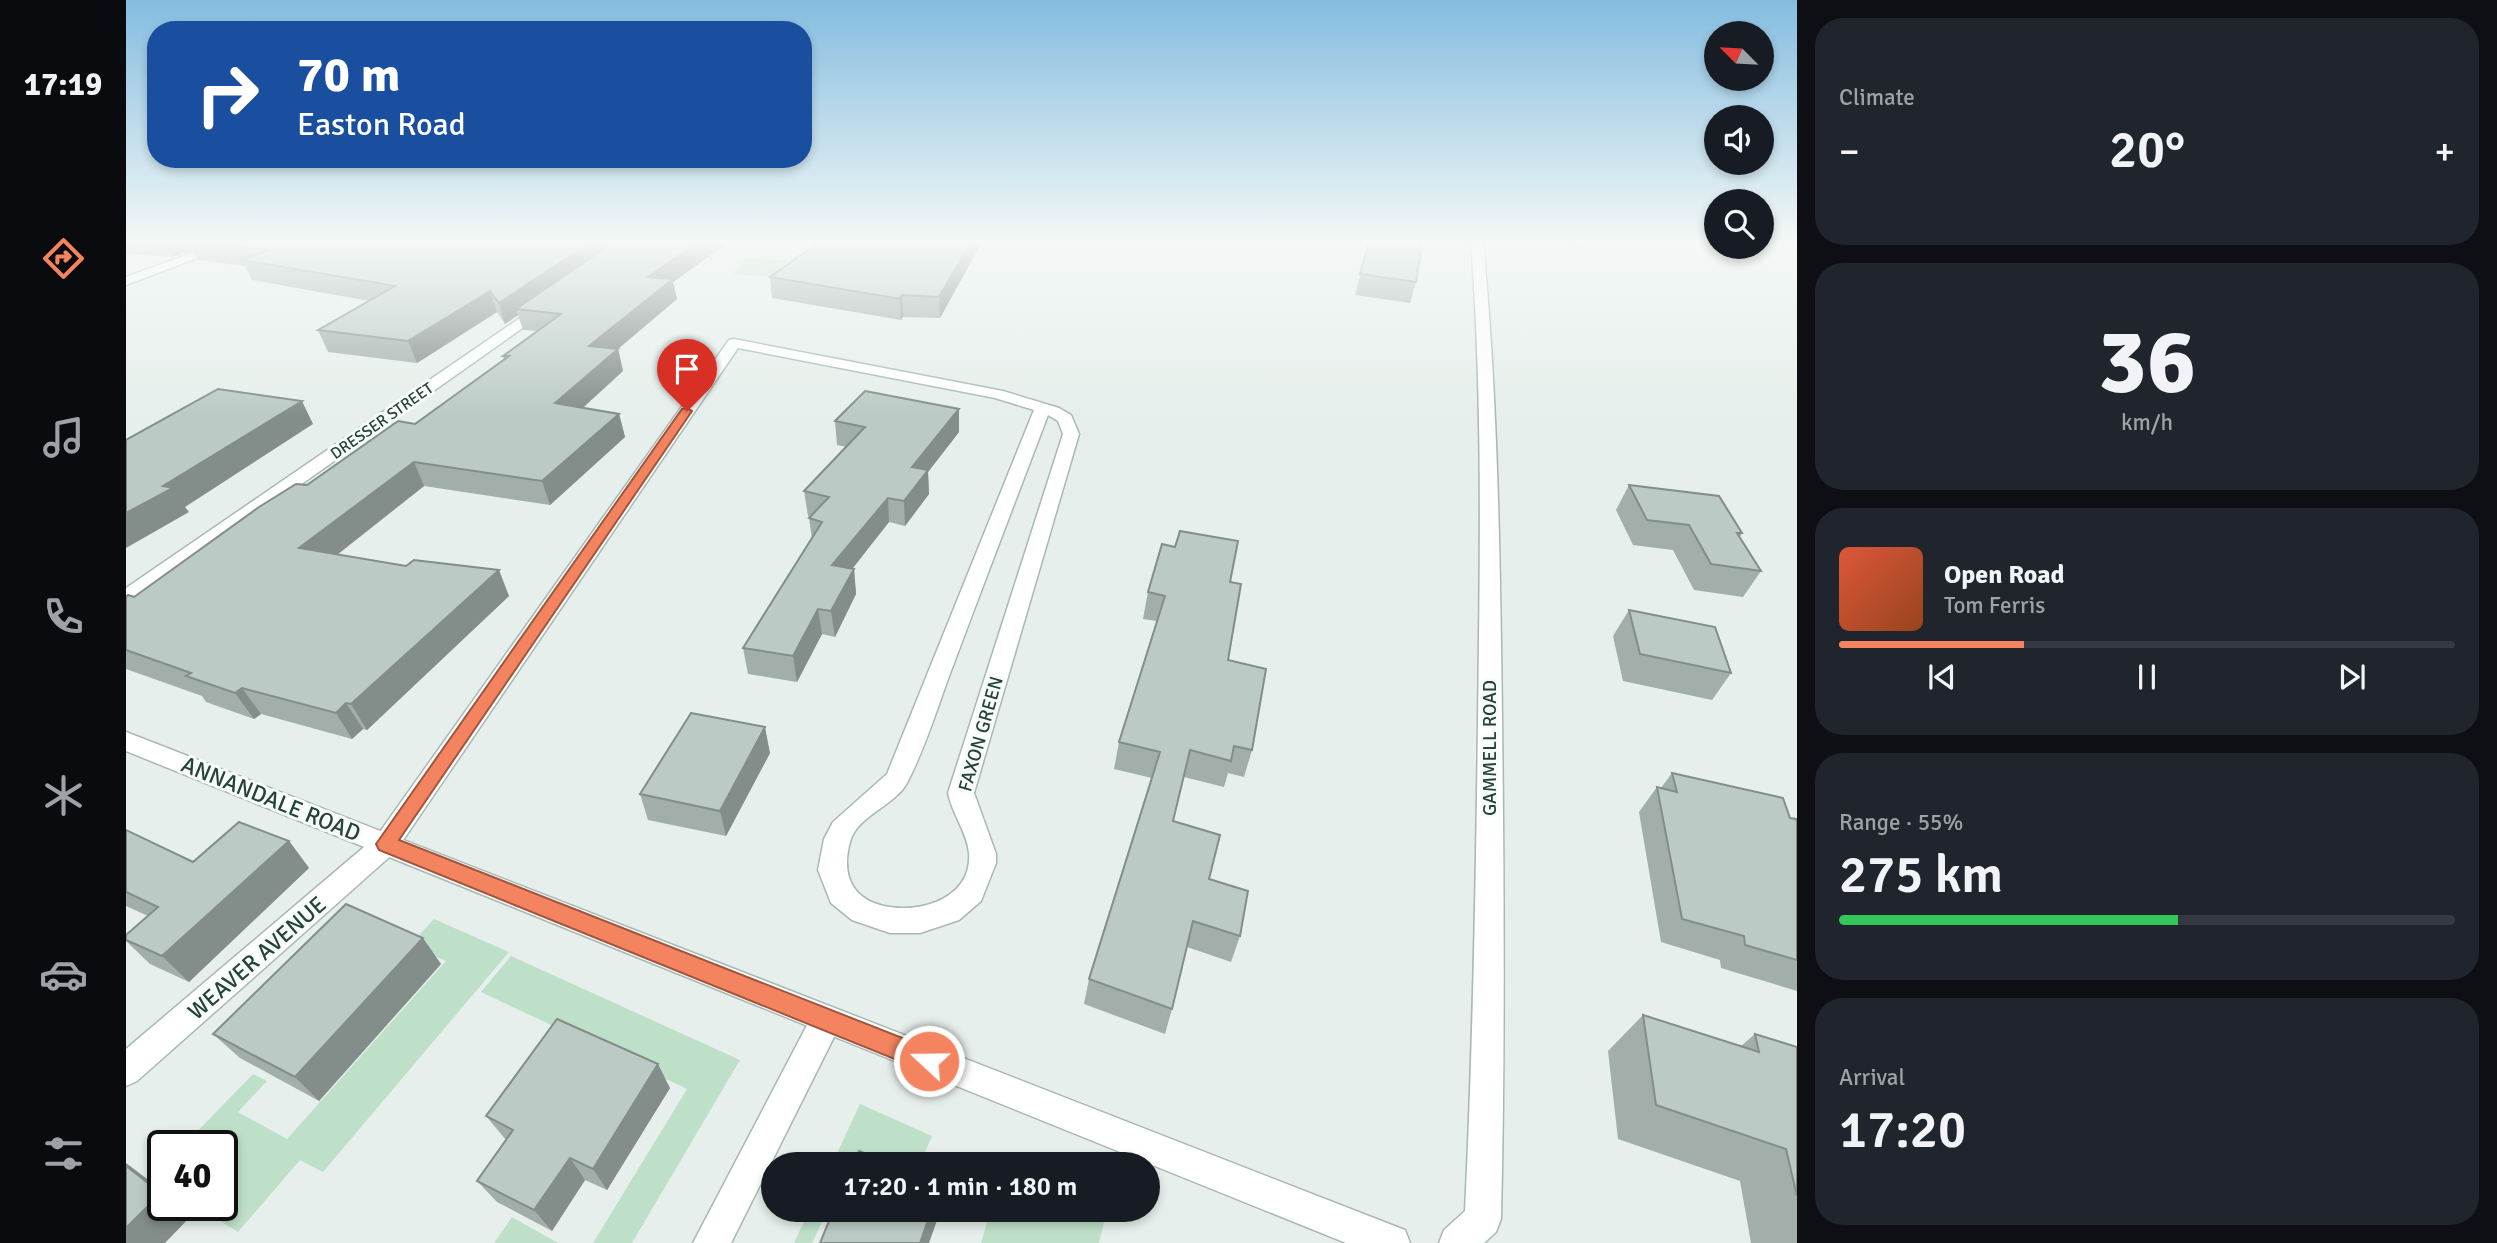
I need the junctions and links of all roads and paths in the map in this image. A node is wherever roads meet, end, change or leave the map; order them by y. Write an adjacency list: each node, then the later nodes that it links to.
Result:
1 (555, 300): 5 (street, DRESSER STREET)
2 (1483, 300): 12 (street, GAMMELL ROAD)
3 (734, 343): 4 (street, FAXON GREEN); 7 (street, WEAVER AVENUE)
4 (1043, 407): 4 (street, FAXON GREEN)
5 (126, 598)
6 (126, 741): 7 (street, ANNANDALE ROAD)
7 (386, 844): 8 (street, ANNANDALE ROAD); 9 (street, WEAVER AVENUE)
8 (826, 1021): 10 (street); 11 (street, ANNANDALE ROAD)
9 (126, 1070)
10 (711, 1243)
11 (1392, 1243)
12 (1457, 1243)

